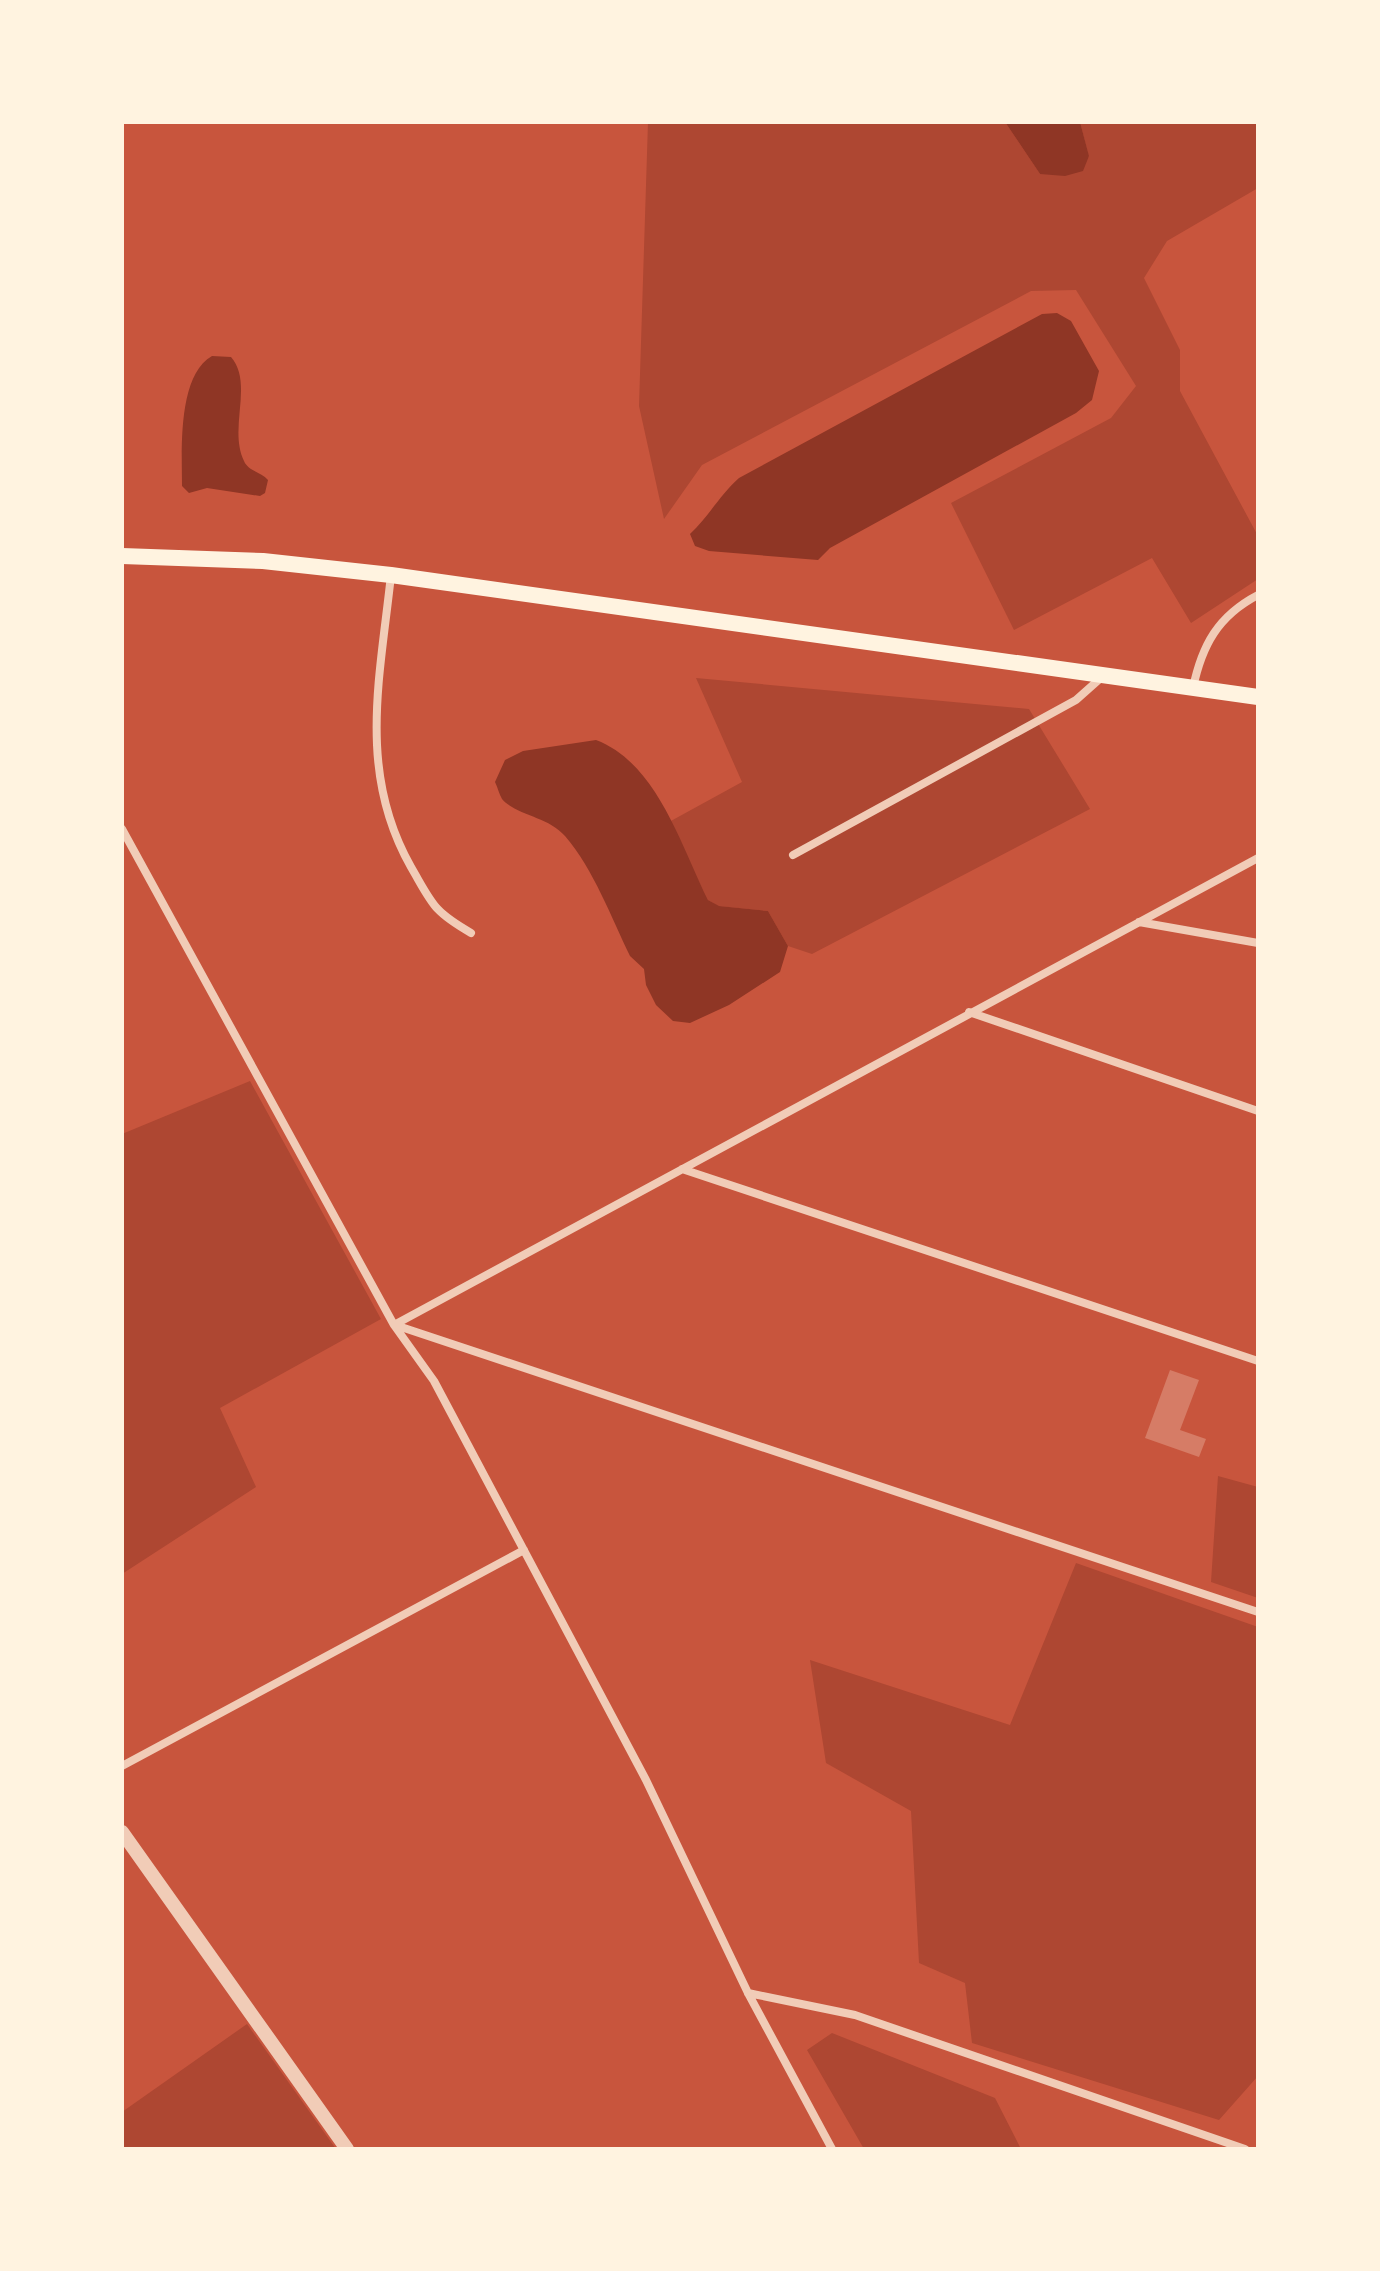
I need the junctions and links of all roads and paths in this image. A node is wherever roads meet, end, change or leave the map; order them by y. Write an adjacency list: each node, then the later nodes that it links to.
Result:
1 (122, 556): 2 (main road)
2 (391, 575): 4 (main road); 11 (street)
3 (1258, 595): 5 (street)
4 (1103, 675): 5 (main road); 8 (street)
5 (1193, 688): 6 (main road)
6 (1258, 697)
7 (122, 829): 16 (street)
8 (793, 855)
9 (1258, 858): 10 (street)
10 (1138, 922): 12 (street); 13 (street)
11 (471, 933)
12 (1258, 943)
13 (969, 1012): 14 (street); 15 (street)
14 (1258, 1111)
15 (682, 1169): 16 (street); 17 (street)
16 (394, 1325): 18 (street); 19 (street)
17 (1258, 1361)
18 (524, 1550): 20 (street); 22 (street)
19 (1258, 1612)
20 (122, 1766)
21 (122, 1832): 23 (street)
22 (748, 1993): 24 (street); 25 (street)
23 (347, 2149)
24 (832, 2149)
25 (1245, 2149)

